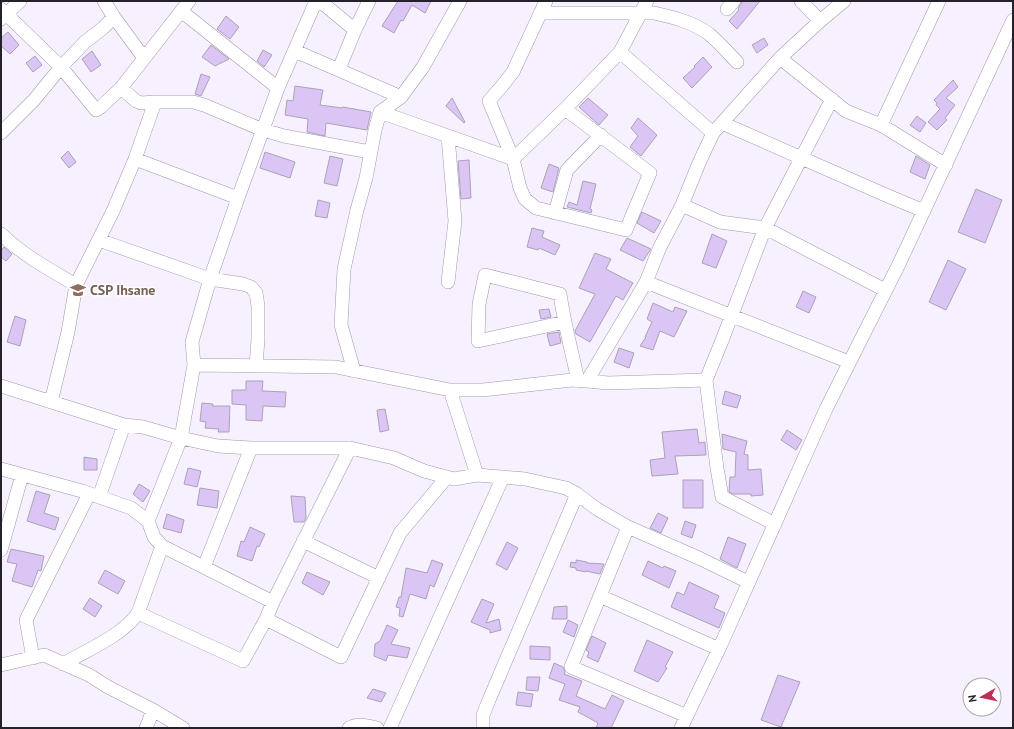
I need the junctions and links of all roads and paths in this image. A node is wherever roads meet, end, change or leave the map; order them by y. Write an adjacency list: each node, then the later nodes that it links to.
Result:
1 (20, 1): 15 (street)
2 (104, 1): 16 (street)
3 (189, 1): 13 (street)
4 (316, 1): 20 (street)
5 (320, 1): 19 (street)
6 (369, 1): 19 (street)
7 (460, 1): 29 (street)
8 (647, 1): 14 (street)
9 (801, 1): 18 (street)
10 (844, 1): 18 (street)
11 (939, 1): 34 (street)
12 (543, 7): 14 (street); 43 (street)
13 (181, 11): 22 (street); 28 (street)
14 (640, 13): 21 (street); 24 (street)
15 (3, 14): 25 (street)
16 (114, 17): 22 (street); 25 (street)
17 (1013, 20): 44 (street)
18 (820, 21): 23 (street)
19 (355, 30): 26 (street)
20 (295, 51): 26 (street); 28 (street)
21 (620, 52): 32 (street); 35 (street)
22 (144, 58): 27 (street)
23 (780, 58): 30 (street); 35 (street)
24 (737, 62)
25 (61, 67): 27 (street); 37 (street)
26 (339, 69): 29 (street)
27 (121, 88): 31 (street)
28 (278, 88): 36 (street)
29 (401, 96): 33 (street)
30 (832, 99): 34 (street); 41 (street)
31 (155, 102): 36 (street); 42 (street)
32 (565, 109): 38 (street); 43 (street)
33 (380, 112): 39 (street); 40 (street)
34 (881, 125): 44 (street)
35 (718, 128): 41 (street); 46 (street)
36 (263, 130): 40 (street); 45 (street)
37 (1, 133)
38 (600, 135): 48 (street); 48 (street)
39 (448, 136): 43 (street); 53 (street)
40 (370, 152): 62 (street)
41 (802, 157): 47 (street); 49 (street)
42 (135, 159): 45 (street); 51 (street)
43 (513, 159): 48 (street)
44 (946, 165): 47 (street)
45 (238, 198): 52 (street)
46 (682, 205): 49 (street); 54 (street)
47 (924, 211): 56 (street)
48 (554, 213)
49 (765, 228): 56 (street); 57 (street)
50 (1, 234): 55 (street)
51 (99, 240): 52 (street); 55 (street)
52 (210, 279): 60 (street); 61 (street)
53 (448, 282)
54 (646, 282): 57 (street); 64 (street)
55 (76, 285): 67 (street)
56 (885, 290): 59 (street)
57 (732, 315): 59 (street); 63 (street)
58 (565, 322): 58 (street); 64 (street)
59 (849, 362): 80 (street)
60 (194, 365): 61 (street); 69 (street)
61 (256, 366): 62 (street)
62 (354, 371): 66 (street)
63 (706, 380): 64 (street); 80 (street)
64 (583, 381): 66 (street)
65 (1, 386): 67 (street)
66 (450, 390): 74 (street)
67 (51, 402): 68 (street)
68 (124, 425): 69 (street); 78 (street)
69 (182, 438): 70 (street); 79 (street)
70 (251, 448): 71 (street); 85 (street)
71 (350, 448): 75 (street); 82 (street)
72 (1, 469): 73 (street)
73 (22, 475): 78 (street); 84 (street)
74 (477, 475): 75 (street); 76 (street)
75 (447, 477): 86 (street)
76 (503, 477): 77 (street); 102 (street)
77 (577, 494): 81 (street); 103 (street)
78 (94, 495): 79 (street); 93 (street)
79 (148, 521): 83 (street)
80 (776, 524): 87 (street)
81 (628, 527): 87 (street); 88 (street)
82 (303, 542): 86 (street); 89 (street)
83 (162, 546): 85 (street); 90 (street)
84 (1, 550)
85 (204, 567): 89 (street)
86 (379, 578): 91 (street)
87 (748, 582): 92 (street)
88 (600, 596): 92 (street); 97 (street)
89 (273, 602): 91 (street)
90 (138, 614): 91 (street); 94 (street)
91 (266, 619)
92 (719, 650): 97 (street)
93 (33, 658): 94 (street); 95 (street)
94 (63, 664): 96 (street)
95 (1, 665)
96 (153, 710): 98 (street); 99 (street)
97 (687, 716): 104 (street)
98 (146, 728)
99 (183, 728)
100 (350, 728): 101 (street)
101 (377, 728)
102 (390, 728)
103 (483, 728)
104 (681, 728)

